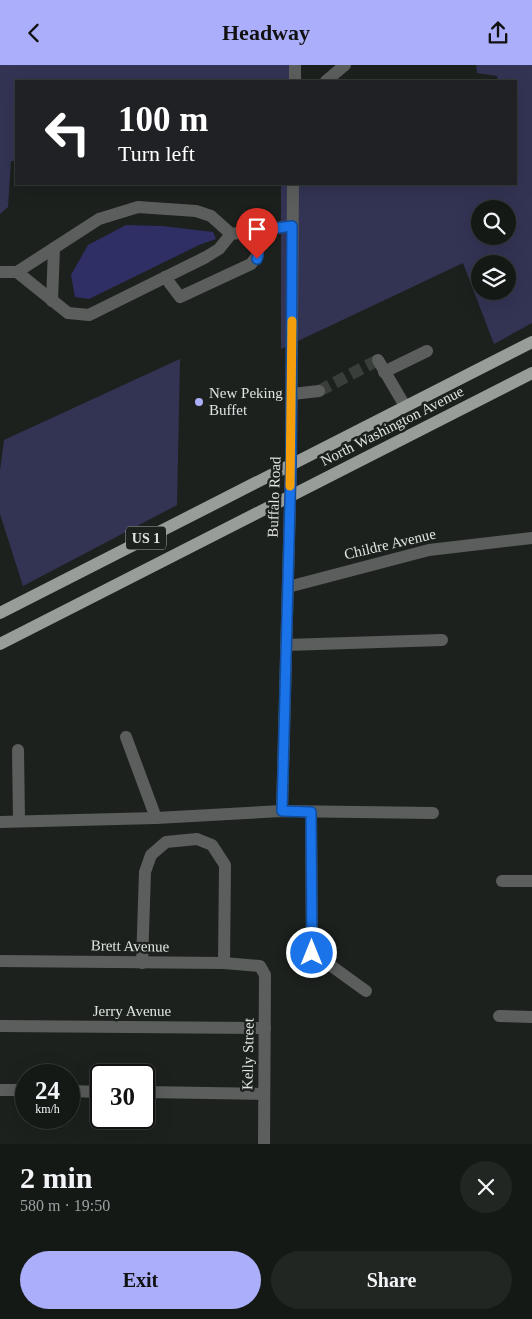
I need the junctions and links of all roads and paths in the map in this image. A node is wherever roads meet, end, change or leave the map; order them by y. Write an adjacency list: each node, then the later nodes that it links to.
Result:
1 (295, 65): 3 (street)
2 (345, 65): 4 (street)
3 (295, 80)
4 (327, 80)
5 (293, 185): 6 (street, Buffalo Road)
6 (292, 226): 7 (street); 18 (street, Buffalo Road)
7 (254, 231): 8 (street); 12 (street)
8 (231, 233): 9 (street); 12 (street)
9 (54, 248): 11 (street); 13 (street)
10 (0, 272): 11 (street)
11 (17, 272): 13 (street)
12 (165, 277): 13 (street)
13 (52, 301)
14 (532, 343): 19 (main road, North Washington Avenue / US 1)
15 (427, 351): 19 (street)
16 (532, 373): 21 (main road, North Washington Avenue / US 1)
17 (319, 391): 18 (street)
18 (292, 393): 20 (street, Buffalo Road)
19 (405, 406): 20 (main road, North Washington Avenue / US 1)
20 (291, 464): 21 (street, Buffalo Road); 24 (main road, North Washington Avenue / US 1)
21 (290, 496): 23 (street, Buffalo Road); 26 (main road, North Washington Avenue / US 1)
22 (532, 538): 23 (street, Childre Avenue)
23 (288, 587): 27 (street, Buffalo Road)
24 (0, 613)
25 (442, 640): 27 (street)
26 (0, 644)
27 (286, 645): 30 (street, Buffalo Road)
28 (126, 737): 33 (street)
29 (18, 750): 34 (street)
30 (282, 811): 31 (street); 33 (street)
31 (311, 812): 32 (street); 42 (street)
32 (433, 813)
33 (156, 818): 34 (street)
34 (19, 821): 35 (street)
35 (0, 822)
36 (502, 881): 37 (street)
37 (532, 881)
38 (0, 961): 39 (street, Brett Avenue)
39 (142, 963): 40 (street, Brett Avenue); 40 (street)
40 (224, 963): 41 (street, Brett Avenue)
41 (260, 966): 46 (street, Kelly Street)
42 (366, 991)
43 (500, 1016): 44 (street)
44 (532, 1017)
45 (0, 1026): 46 (street, Jerry Avenue)
46 (264, 1028): 50 (street, Kelly Street)
47 (0, 1090): 48 (street)
48 (15, 1090)
49 (155, 1092): 50 (street)
50 (264, 1094): 51 (street, Kelly Street)
51 (264, 1144)

